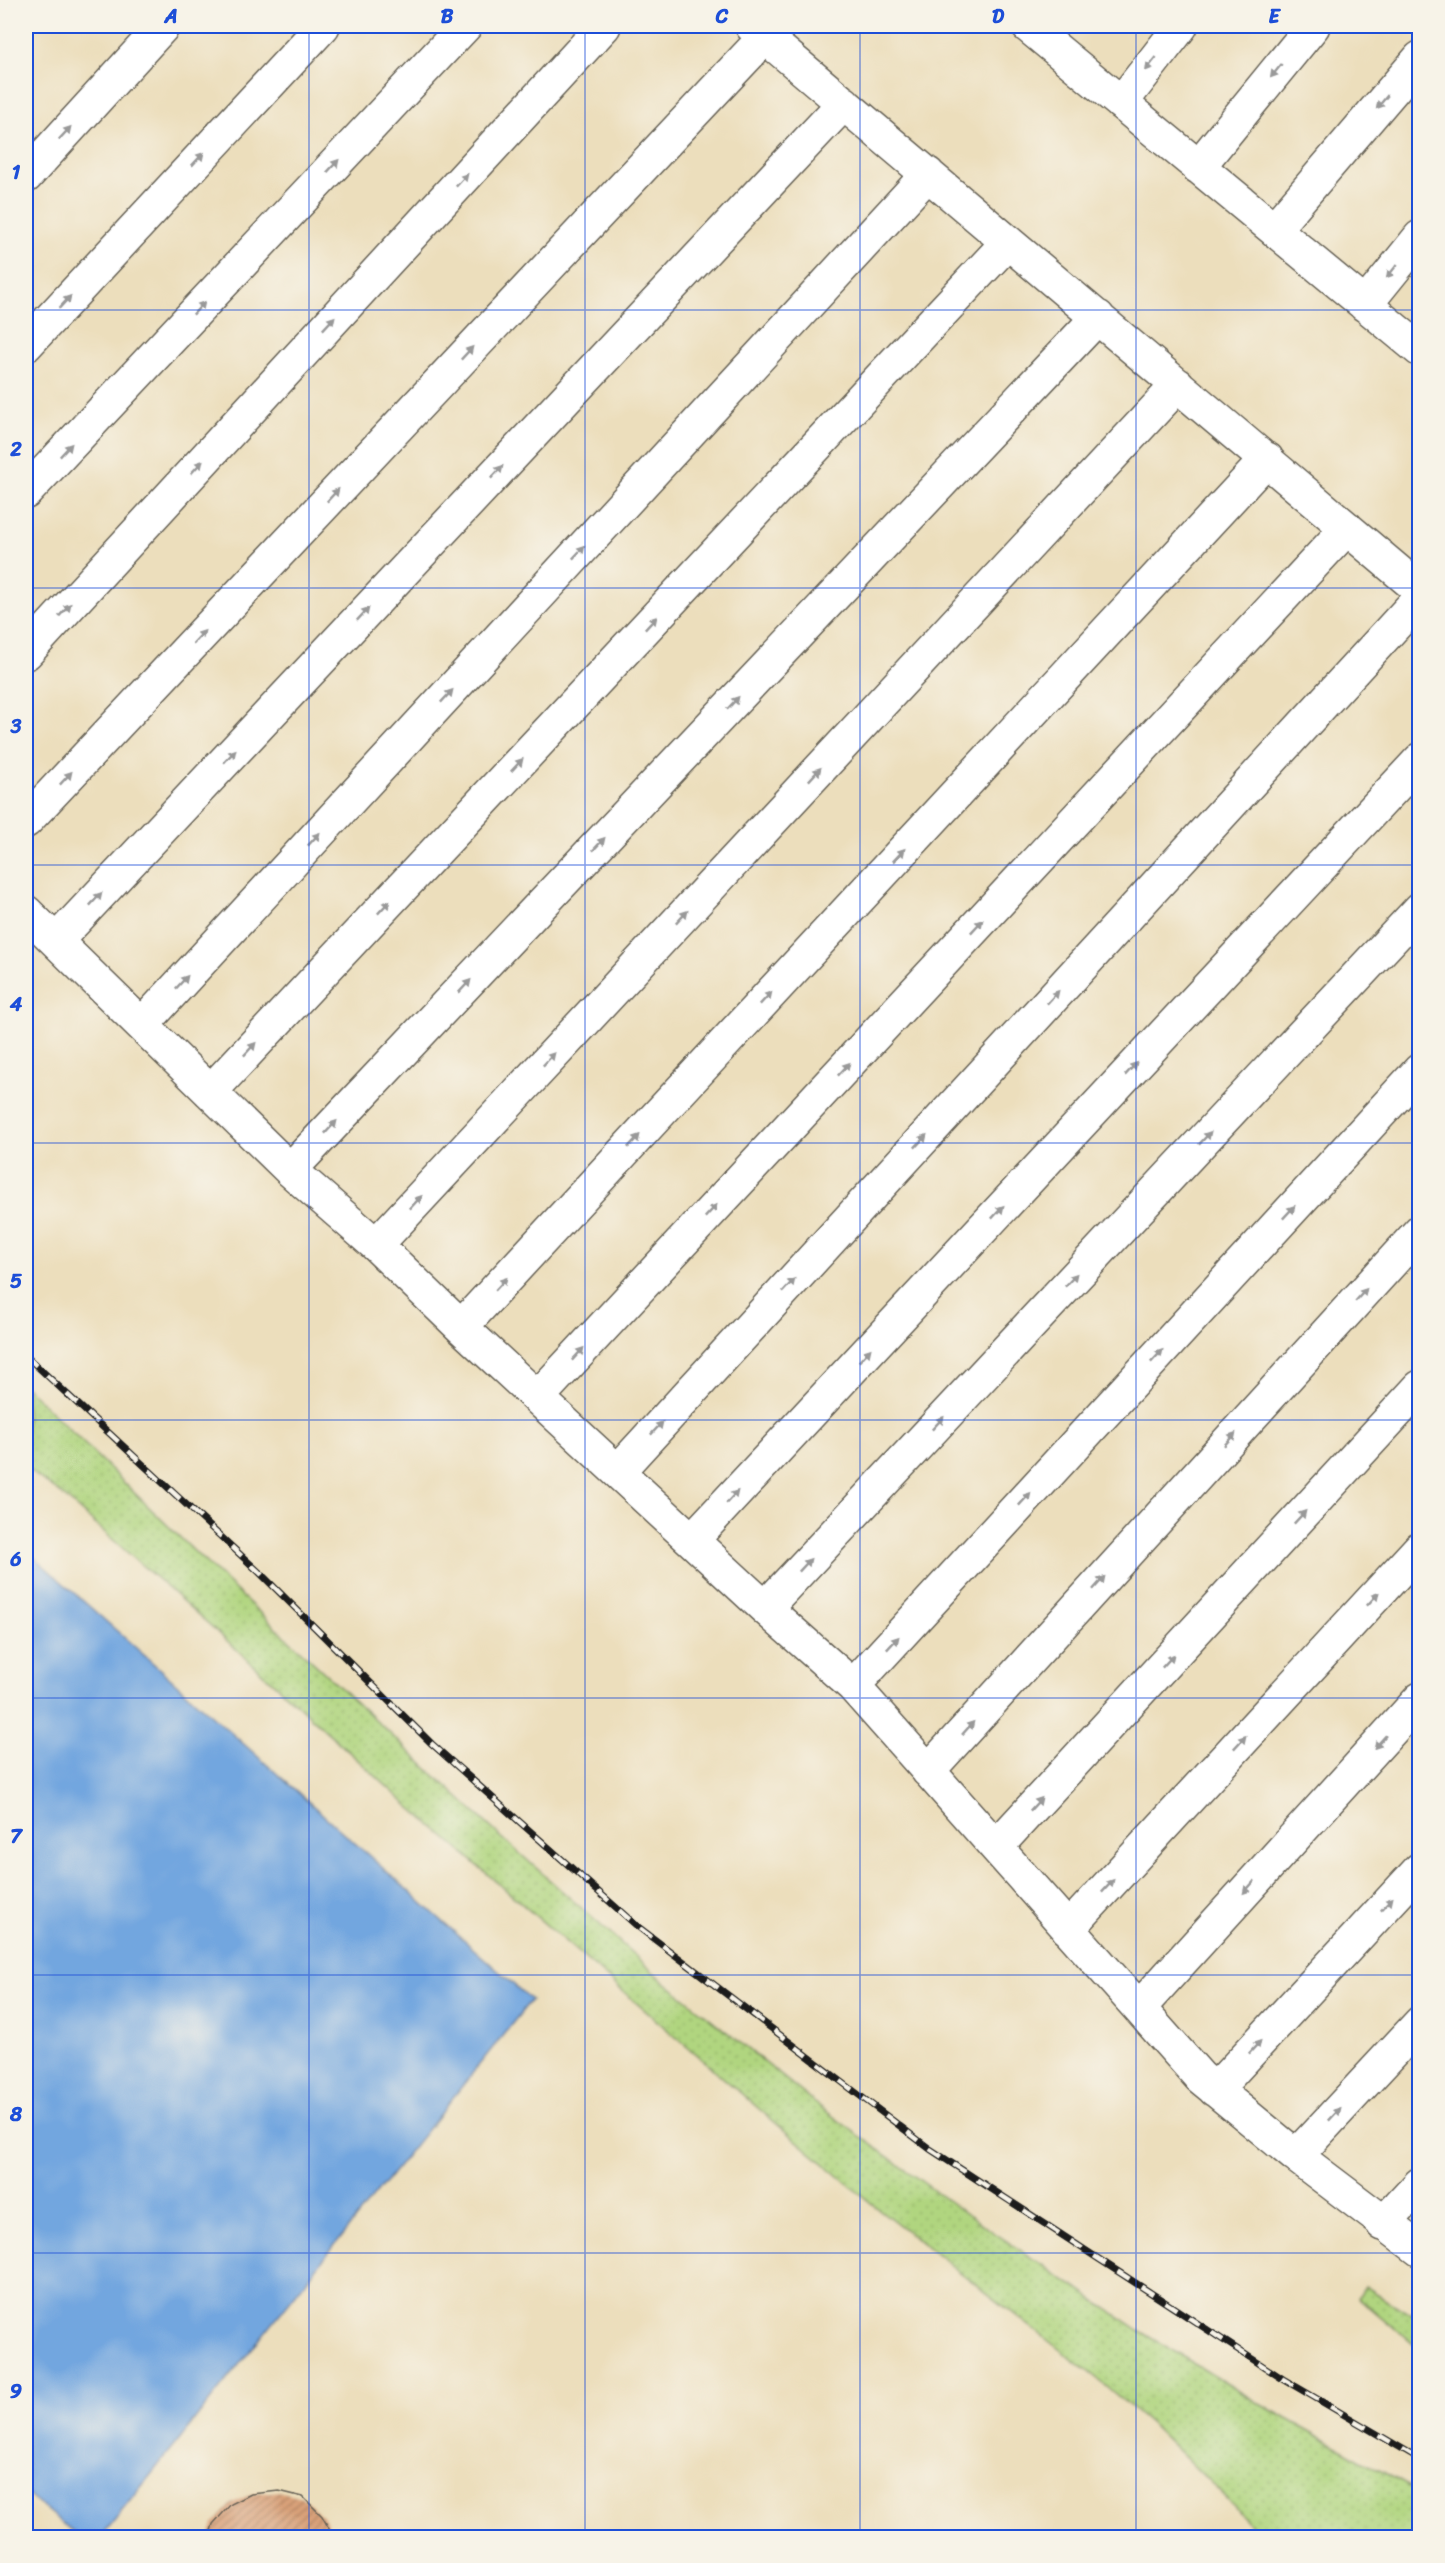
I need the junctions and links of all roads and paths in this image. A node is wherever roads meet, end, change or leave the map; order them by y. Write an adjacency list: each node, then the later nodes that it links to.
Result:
1 (163, 26): 14 (lane, one-way to 1)
2 (323, 26): 20 (lane, one-way to 2)
3 (465, 26): 24 (lane, one-way to 3)
4 (604, 26): 28 (lane, one-way to 4)
5 (1028, 26): 11 (lane)
6 (1181, 26): 11 (lane, one-way to 11)
7 (1313, 26): 12 (lane, one-way to 12)
8 (758, 31): 10 (lane); 30 (lane, one-way to 8)
9 (1419, 58): 15 (lane, one-way to 15)
10 (844, 103): 13 (lane); 33 (lane, one-way to 10)
11 (1121, 103): 12 (lane)
12 (1198, 167): 15 (lane)
13 (928, 174): 17 (lane); 34 (lane, one-way to 13)
14 (26, 176)
15 (1274, 229): 18 (lane)
16 (1419, 237): 18 (lane, one-way to 18)
17 (1008, 242): 19 (lane); 36 (lane, one-way to 17)
18 (1365, 305): 21 (lane)
19 (1098, 317): 22 (lane); 37 (lane, one-way to 19)
20 (26, 345)
21 (1419, 350)
22 (1178, 385): 23 (lane); 39 (lane, one-way to 22)
23 (1267, 459): 25 (lane); 40 (lane, one-way to 23)
24 (26, 492)
25 (1347, 528): 26 (lane); 42 (lane, one-way to 25)
26 (1419, 590)
27 (1419, 598): 43 (lane, one-way to 27)
28 (26, 653)
29 (1419, 760): 44 (lane, one-way to 29)
30 (26, 821)
31 (1419, 909): 46 (lane, one-way to 31)
32 (26, 912): 33 (lane)
33 (56, 941): 34 (lane)
34 (142, 1025): 36 (lane)
35 (1419, 1070): 47 (lane, one-way to 35)
36 (210, 1092): 37 (lane)
37 (290, 1170): 39 (lane)
38 (1419, 1231): 49 (lane, one-way to 38)
39 (376, 1245): 40 (lane)
40 (461, 1327): 42 (lane)
41 (1419, 1387): 50 (lane, one-way to 41)
42 (538, 1397): 43 (lane)
43 (618, 1471): 44 (lane)
44 (692, 1540): 46 (lane)
45 (1419, 1548): 52 (lane, one-way to 45)
46 (765, 1608): 47 (lane)
47 (853, 1686): 49 (lane)
48 (1419, 1699): 53 (lane, one-way to 53)
49 (928, 1771): 50 (lane)
50 (996, 1847): 52 (lane)
51 (1419, 1869): 55 (lane, one-way to 51)
52 (1068, 1929): 53 (lane)
53 (1139, 2008): 55 (lane)
54 (1419, 2023): 56 (lane, one-way to 54)
55 (1215, 2090): 56 (lane)
56 (1296, 2156): 58 (lane)
57 (1419, 2184): 58 (lane)
58 (1383, 2224): 59 (lane)
59 (1419, 2250)

